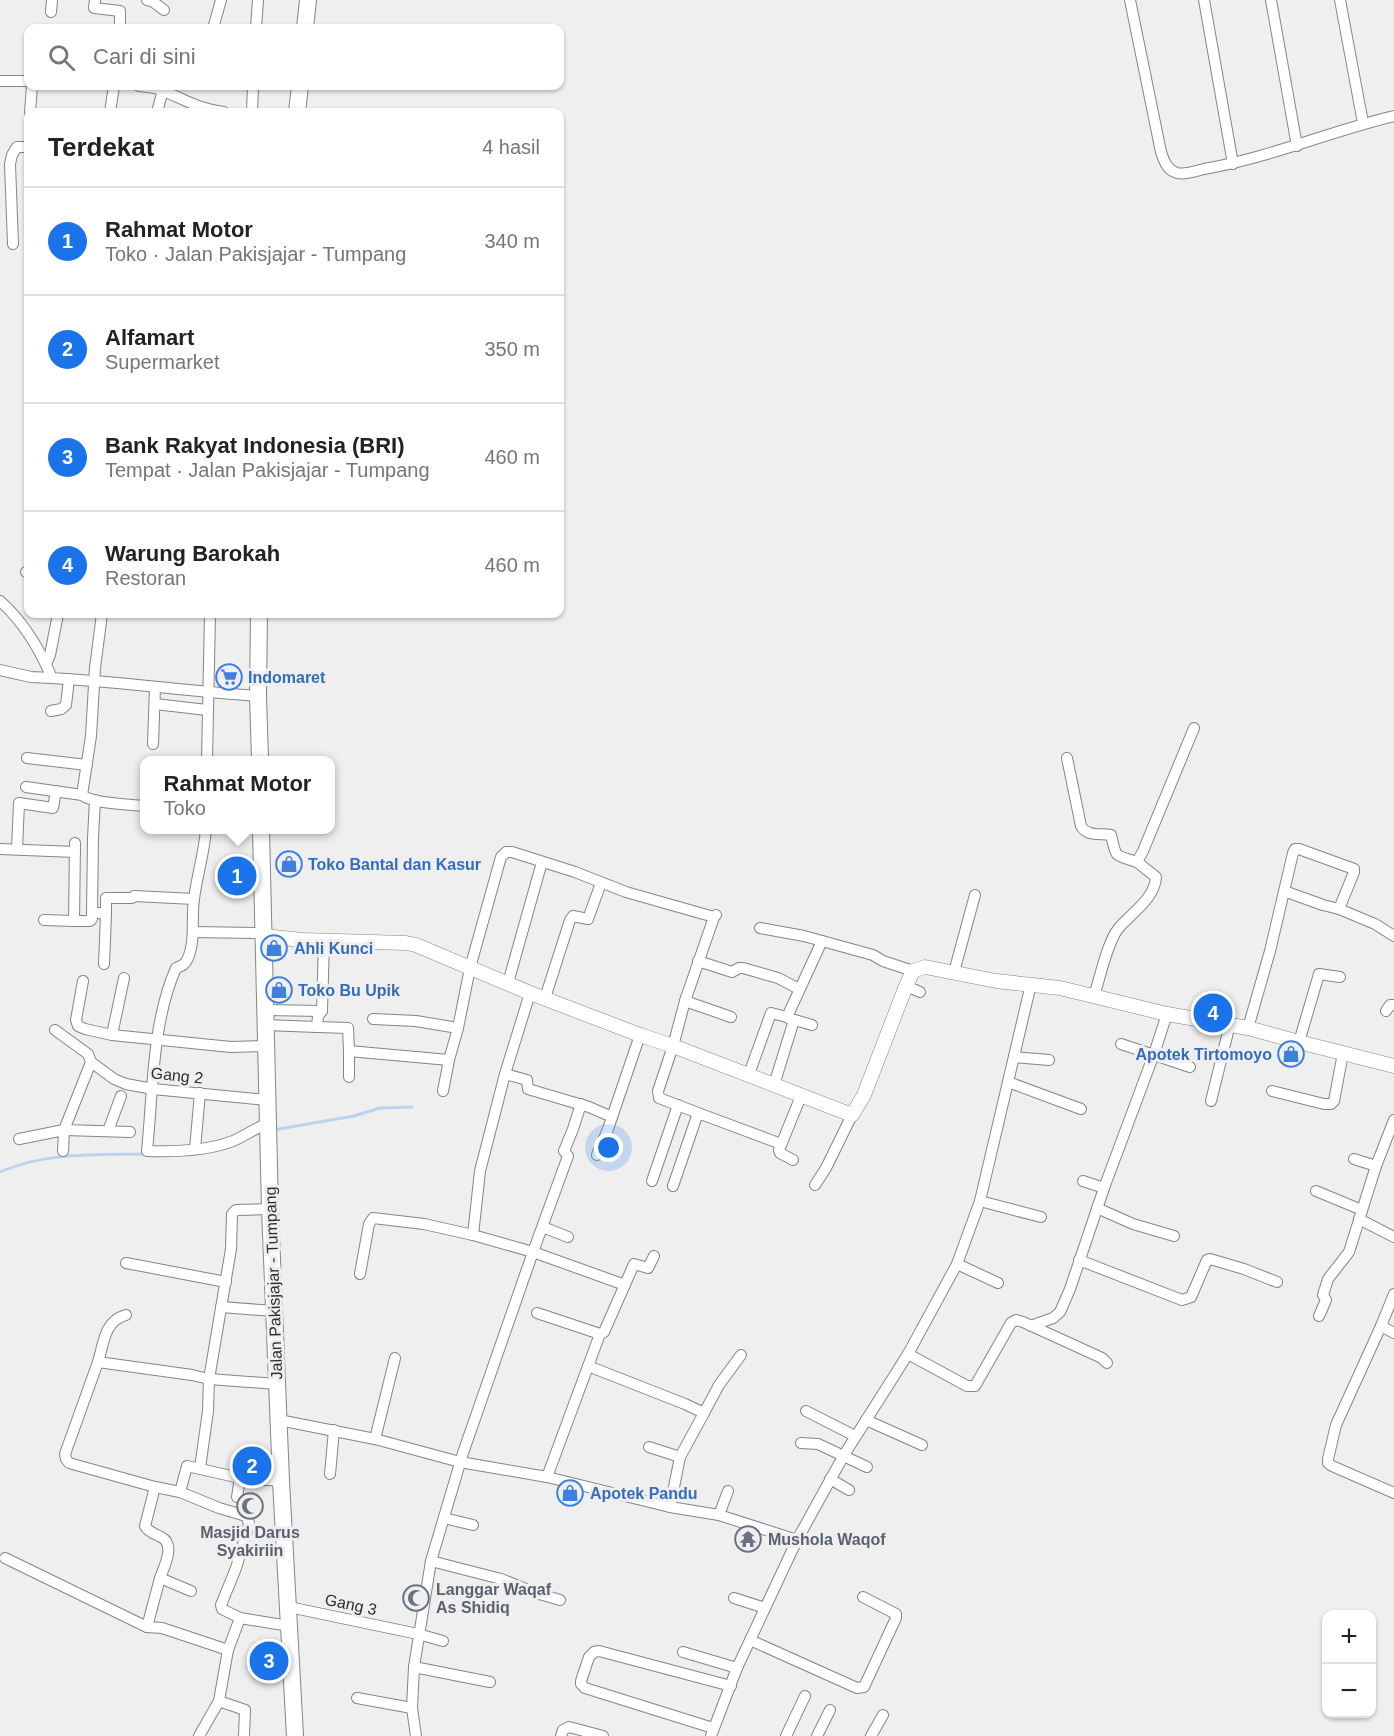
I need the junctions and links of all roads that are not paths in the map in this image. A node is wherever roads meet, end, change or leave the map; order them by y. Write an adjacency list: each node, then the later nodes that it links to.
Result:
1 (51, 0): 12 (street)
2 (95, 0): 13 (street)
3 (151, 0): 11 (street)
4 (220, 0): 14 (street)
5 (258, 0): 15 (street)
6 (308, 0): 16 (main road)
7 (1130, 0): 34 (street)
8 (1204, 0): 34 (street)
9 (1272, 0): 32 (street)
10 (1340, 0): 31 (street)
11 (164, 10)
12 (51, 12)
13 (120, 24)
14 (214, 24)
15 (256, 24)
16 (305, 24)
17 (0, 80): 18 (street)
18 (24, 81)
19 (32, 90): 24 (street)
20 (113, 90): 25 (street)
21 (170, 90): 26 (street); 27 (street)
22 (253, 90): 28 (street)
23 (300, 90): 29 (main road)
24 (30, 108)
25 (111, 108)
26 (159, 108)
27 (192, 108)
28 (252, 108)
29 (297, 108)
30 (1394, 116): 31 (street)
31 (1363, 123): 32 (street)
32 (1297, 146): 34 (street)
33 (24, 147): 35 (street)
34 (1233, 164)
35 (13, 244)
36 (0, 601): 41 (street)
37 (57, 618): 41 (street)
38 (102, 618): 45 (street)
39 (210, 618): 47 (street)
40 (259, 618): 48 (main road)
41 (46, 664): 43 (street)
42 (0, 670): 43 (street)
43 (52, 678): 44 (street)
44 (69, 679): 45 (street); 51 (street)
45 (94, 680): 46 (street); 58 (street)
46 (155, 687): 47 (street); 49 (street)
47 (208, 693): 48 (street); 50 (street)
48 (258, 696): 55 (main road)
49 (155, 704): 50 (street); 53 (street)
50 (207, 710): 54 (street)
51 (51, 711)
52 (1194, 728): 69 (street)
53 (153, 744)
54 (207, 756)
55 (260, 756)
56 (27, 758): 58 (street)
57 (1067, 758): 69 (street)
58 (87, 765): 61 (street)
59 (27, 787): 60 (street)
60 (56, 791): 61 (street); 67 (street)
61 (82, 795): 62 (street)
62 (95, 800): 63 (street); 75 (street)
63 (140, 806)
64 (206, 834): 73 (street)
65 (261, 834): 81 (main road, Jalan Pakisjajar - Tumpang)
66 (0, 849): 67 (street)
67 (17, 849): 78 (street)
68 (542, 862): 70 (street); 87 (street); 93 (street)
69 (1137, 862): 99 (street)
70 (601, 883): 85 (street); 100 (street)
71 (1284, 891): 74 (street); 74 (street); 112 (street)
72 (975, 895): 89 (street)
73 (194, 899): 76 (street); 80 (street)
74 (1339, 909): 82 (street)
75 (92, 913): 76 (street); 78 (street)
76 (106, 914): 86 (street)
77 (44, 920): 78 (street)
78 (74, 921)
79 (760, 928): 84 (street)
80 (192, 932): 81 (street); 116 (street)
81 (264, 936): 83 (street); 105 (main road, Jalan Pakisjajar - Tumpang)
82 (1394, 936)
83 (324, 940): 87 (street); 102 (street)
84 (822, 941): 88 (street); 95 (street)
85 (698, 961): 95 (street); 101 (street)
86 (104, 964)
87 (470, 968): 93 (street); 111 (street)
88 (913, 971): 89 (street); 94 (street)
89 (954, 972): 96 (street)
90 (124, 978): 114 (street)
91 (1340, 978): 117 (street)
92 (83, 981): 114 (street)
93 (508, 983): 98 (street)
94 (906, 986): 97 (street); 147 (street)
95 (799, 988): 107 (street)
96 (1030, 990): 99 (street); 124 (street)
97 (920, 992)
98 (530, 993): 100 (street); 130 (street)
99 (1094, 996): 103 (street)
100 (545, 998): 115 (street)
101 (685, 1001): 104 (street); 120 (street)
102 (322, 1011): 105 (street); 110 (street)
103 (1167, 1014): 109 (street); 123 (street)
104 (731, 1017)
105 (265, 1018): 110 (street); 119 (main road, Jalan Pakisjajar - Tumpang)
106 (373, 1019): 111 (street)
107 (791, 1019): 108 (street); 131 (street); 134 (street)
108 (812, 1024)
109 (1230, 1024): 112 (street); 142 (street)
110 (317, 1027): 121 (street)
111 (458, 1028): 125 (street)
112 (1248, 1028): 117 (street)
113 (55, 1030): 127 (street, Gang 2)
114 (112, 1035): 116 (street)
115 (640, 1035): 120 (street); 148 (street)
116 (158, 1040): 119 (street); 135 (street)
117 (1299, 1042): 122 (street)
118 (1121, 1044): 123 (street)
119 (266, 1046): 141 (main road, Jalan Pakisjajar - Tumpang)
120 (673, 1046): 131 (street); 144 (street)
121 (349, 1051): 125 (street); 132 (street)
122 (1343, 1053): 129 (street); 136 (street)
123 (1154, 1054): 128 (street); 166 (street)
124 (1014, 1057): 126 (street); 133 (street)
125 (449, 1060): 137 (street)
126 (1049, 1060)
127 (91, 1062): 135 (street, Gang 2); 151 (street)
128 (1190, 1066)
129 (1394, 1066)
130 (505, 1074): 143 (street); 174 (street)
131 (749, 1074): 134 (street)
132 (349, 1077)
133 (1008, 1082): 145 (street); 168 (street)
134 (774, 1085): 140 (street)
135 (153, 1089): 138 (street, Gang 2); 156 (street)
136 (1272, 1090)
137 (443, 1091)
138 (200, 1093): 141 (street, Gang 2); 156 (street)
139 (121, 1096): 152 (street)
140 (801, 1096): 147 (street); 155 (street)
141 (266, 1100): 150 (main road, Jalan Pakisjajar - Tumpang)
142 (1211, 1101)
143 (580, 1104): 148 (street); 173 (street)
144 (678, 1105): 146 (street); 162 (street)
145 (1081, 1110)
146 (698, 1113): 155 (street); 165 (street)
147 (852, 1115): 164 (street)
148 (612, 1117): 158 (street)
149 (1394, 1120): 161 (street)
150 (267, 1128): 156 (street); 170 (main road, Jalan Pakisjajar - Tumpang)
151 (64, 1130): 152 (street); 154 (street); 157 (street)
152 (108, 1131): 153 (street)
153 (130, 1132)
154 (19, 1139)
155 (781, 1144): 160 (street)
156 (195, 1149)
157 (63, 1151)
158 (597, 1155)
159 (1354, 1159): 161 (street)
160 (793, 1160)
161 (1376, 1166): 171 (street)
162 (652, 1181)
163 (1083, 1181): 166 (street)
164 (815, 1185)
165 (673, 1186)
166 (1104, 1188): 169 (street)
167 (1316, 1191): 171 (street)
168 (980, 1201): 172 (street); 182 (street)
169 (1097, 1208): 175 (street); 180 (street)
170 (270, 1209): 184 (street); 190 (main road, Jalan Pakisjajar - Tumpang)
171 (1360, 1214): 177 (street); 193 (street)
172 (1041, 1217)
173 (543, 1227): 176 (street); 178 (street)
174 (474, 1235): 178 (street); 183 (street)
175 (1174, 1236)
176 (568, 1237)
177 (1394, 1237)
178 (533, 1252): 187 (street); 218 (street)
179 (654, 1256): 187 (street)
180 (1079, 1260): 185 (street); 194 (street)
181 (126, 1263): 184 (street)
182 (957, 1264): 186 (street); 198 (street)
183 (360, 1274)
184 (226, 1282): 189 (street)
185 (1277, 1282)
186 (998, 1283)
187 (625, 1285): 197 (street)
188 (1394, 1294): 195 (street)
189 (221, 1306): 190 (street); 204 (street)
190 (274, 1311): 205 (main road, Jalan Pakisjajar - Tumpang)
191 (537, 1313): 197 (street)
192 (126, 1315): 201 (street)
193 (1319, 1316)
194 (1031, 1326): 198 (street); 202 (street)
195 (1382, 1326): 196 (street); 230 (street)
196 (1394, 1333)
197 (600, 1334): 203 (street)
198 (908, 1354): 209 (street)
199 (741, 1355): 207 (street)
200 (395, 1358): 212 (street)
201 (98, 1362): 204 (street); 226 (street)
202 (1107, 1363)
203 (588, 1366): 207 (street); 222 (street)
204 (209, 1378): 205 (street); 220 (street)
205 (278, 1384): 208 (main road, Jalan Pakisjajar - Tumpang)
206 (806, 1411): 211 (street)
207 (705, 1413): 217 (street)
208 (279, 1420): 210 (street); 225 (main road, Jalan Pakisjajar - Tumpang)
209 (866, 1420): 211 (street); 214 (street)
210 (334, 1430): 212 (street); 221 (street)
211 (855, 1436): 216 (street)
212 (375, 1439): 218 (street)
213 (801, 1443): 216 (street)
214 (922, 1445)
215 (649, 1447): 217 (street)
216 (844, 1455): 219 (street); 224 (street)
217 (680, 1457): 232 (street)
218 (460, 1462): 222 (street); 234 (street)
219 (867, 1467)
220 (200, 1468): 223 (street); 229 (street)
221 (330, 1474)
222 (548, 1477): 232 (street)
223 (240, 1478): 225 (street); 231 (street)
224 (830, 1479): 227 (street); 236 (street)
225 (281, 1481): 244 (main road, Jalan Pakisjajar - Tumpang)
226 (155, 1487): 229 (street); 239 (street)
227 (849, 1490)
228 (728, 1491): 233 (street)
229 (180, 1492): 246 (street)
230 (1394, 1492)
231 (237, 1497)
232 (670, 1507): 233 (street)
233 (719, 1515): 236 (street)
234 (444, 1518): 235 (street); 238 (street)
235 (473, 1525)
236 (797, 1540): 245 (street)
237 (5, 1558): 248 (street)
238 (431, 1562): 243 (street); 249 (street)
239 (160, 1578): 240 (street); 248 (street)
240 (191, 1591)
241 (863, 1597): 250 (street)
242 (734, 1598): 245 (street)
243 (560, 1600)
244 (289, 1607): 247 (main road, Jalan Pakisjajar - Tumpang); 249 (street, Gang 3)
245 (765, 1608): 250 (street)
246 (240, 1618): 247 (street); 252 (street)
247 (289, 1626): 267 (main road, Jalan Pakisjajar - Tumpang)
248 (147, 1627): 252 (street)
249 (418, 1634): 251 (street, Gang 3); 254 (street)
250 (750, 1640): 255 (street)
251 (443, 1641)
252 (228, 1650): 260 (street)
253 (683, 1652): 255 (street)
254 (414, 1667): 256 (street); 261 (street)
255 (737, 1668): 257 (street)
256 (490, 1682)
257 (731, 1686): 264 (street); 264 (street)
258 (805, 1696): 271 (street)
259 (357, 1698): 261 (street)
260 (219, 1701): 265 (street); 266 (street)
261 (412, 1708): 268 (street)
262 (830, 1710): 272 (street)
263 (883, 1715): 273 (street)
264 (712, 1732)
265 (199, 1736)
266 (244, 1736)
267 (295, 1736)
268 (416, 1736)
269 (561, 1736): 270 (street)
270 (603, 1736)
271 (786, 1736)
272 (817, 1736)
273 (871, 1736)

